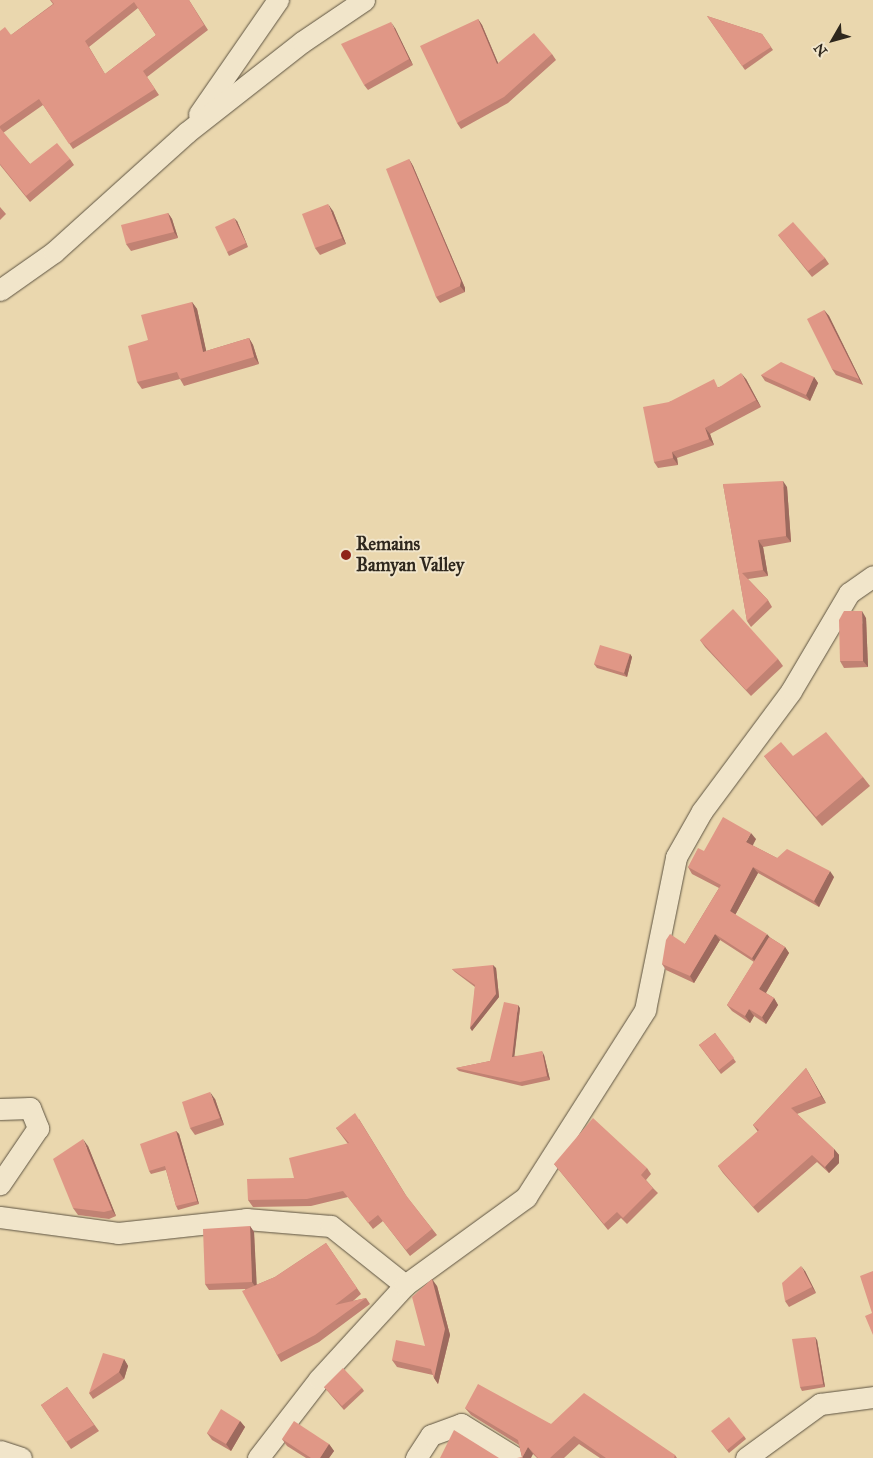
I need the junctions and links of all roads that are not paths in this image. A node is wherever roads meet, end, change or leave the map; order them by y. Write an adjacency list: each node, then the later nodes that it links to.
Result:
1 (278, 0): 3 (street)
2 (364, 0): 3 (street)
3 (186, 133): 4 (street)
4 (0, 290)
5 (873, 576): 9 (street)
6 (0, 1109): 7 (street)
7 (0, 1184)
8 (0, 1217): 9 (street)
9 (405, 1285): 13 (street)
10 (873, 1397): 16 (street)
11 (0, 1451): 12 (street)
12 (21, 1458)
13 (258, 1458)
14 (416, 1458): 15 (street)
15 (516, 1458)
16 (746, 1458)

